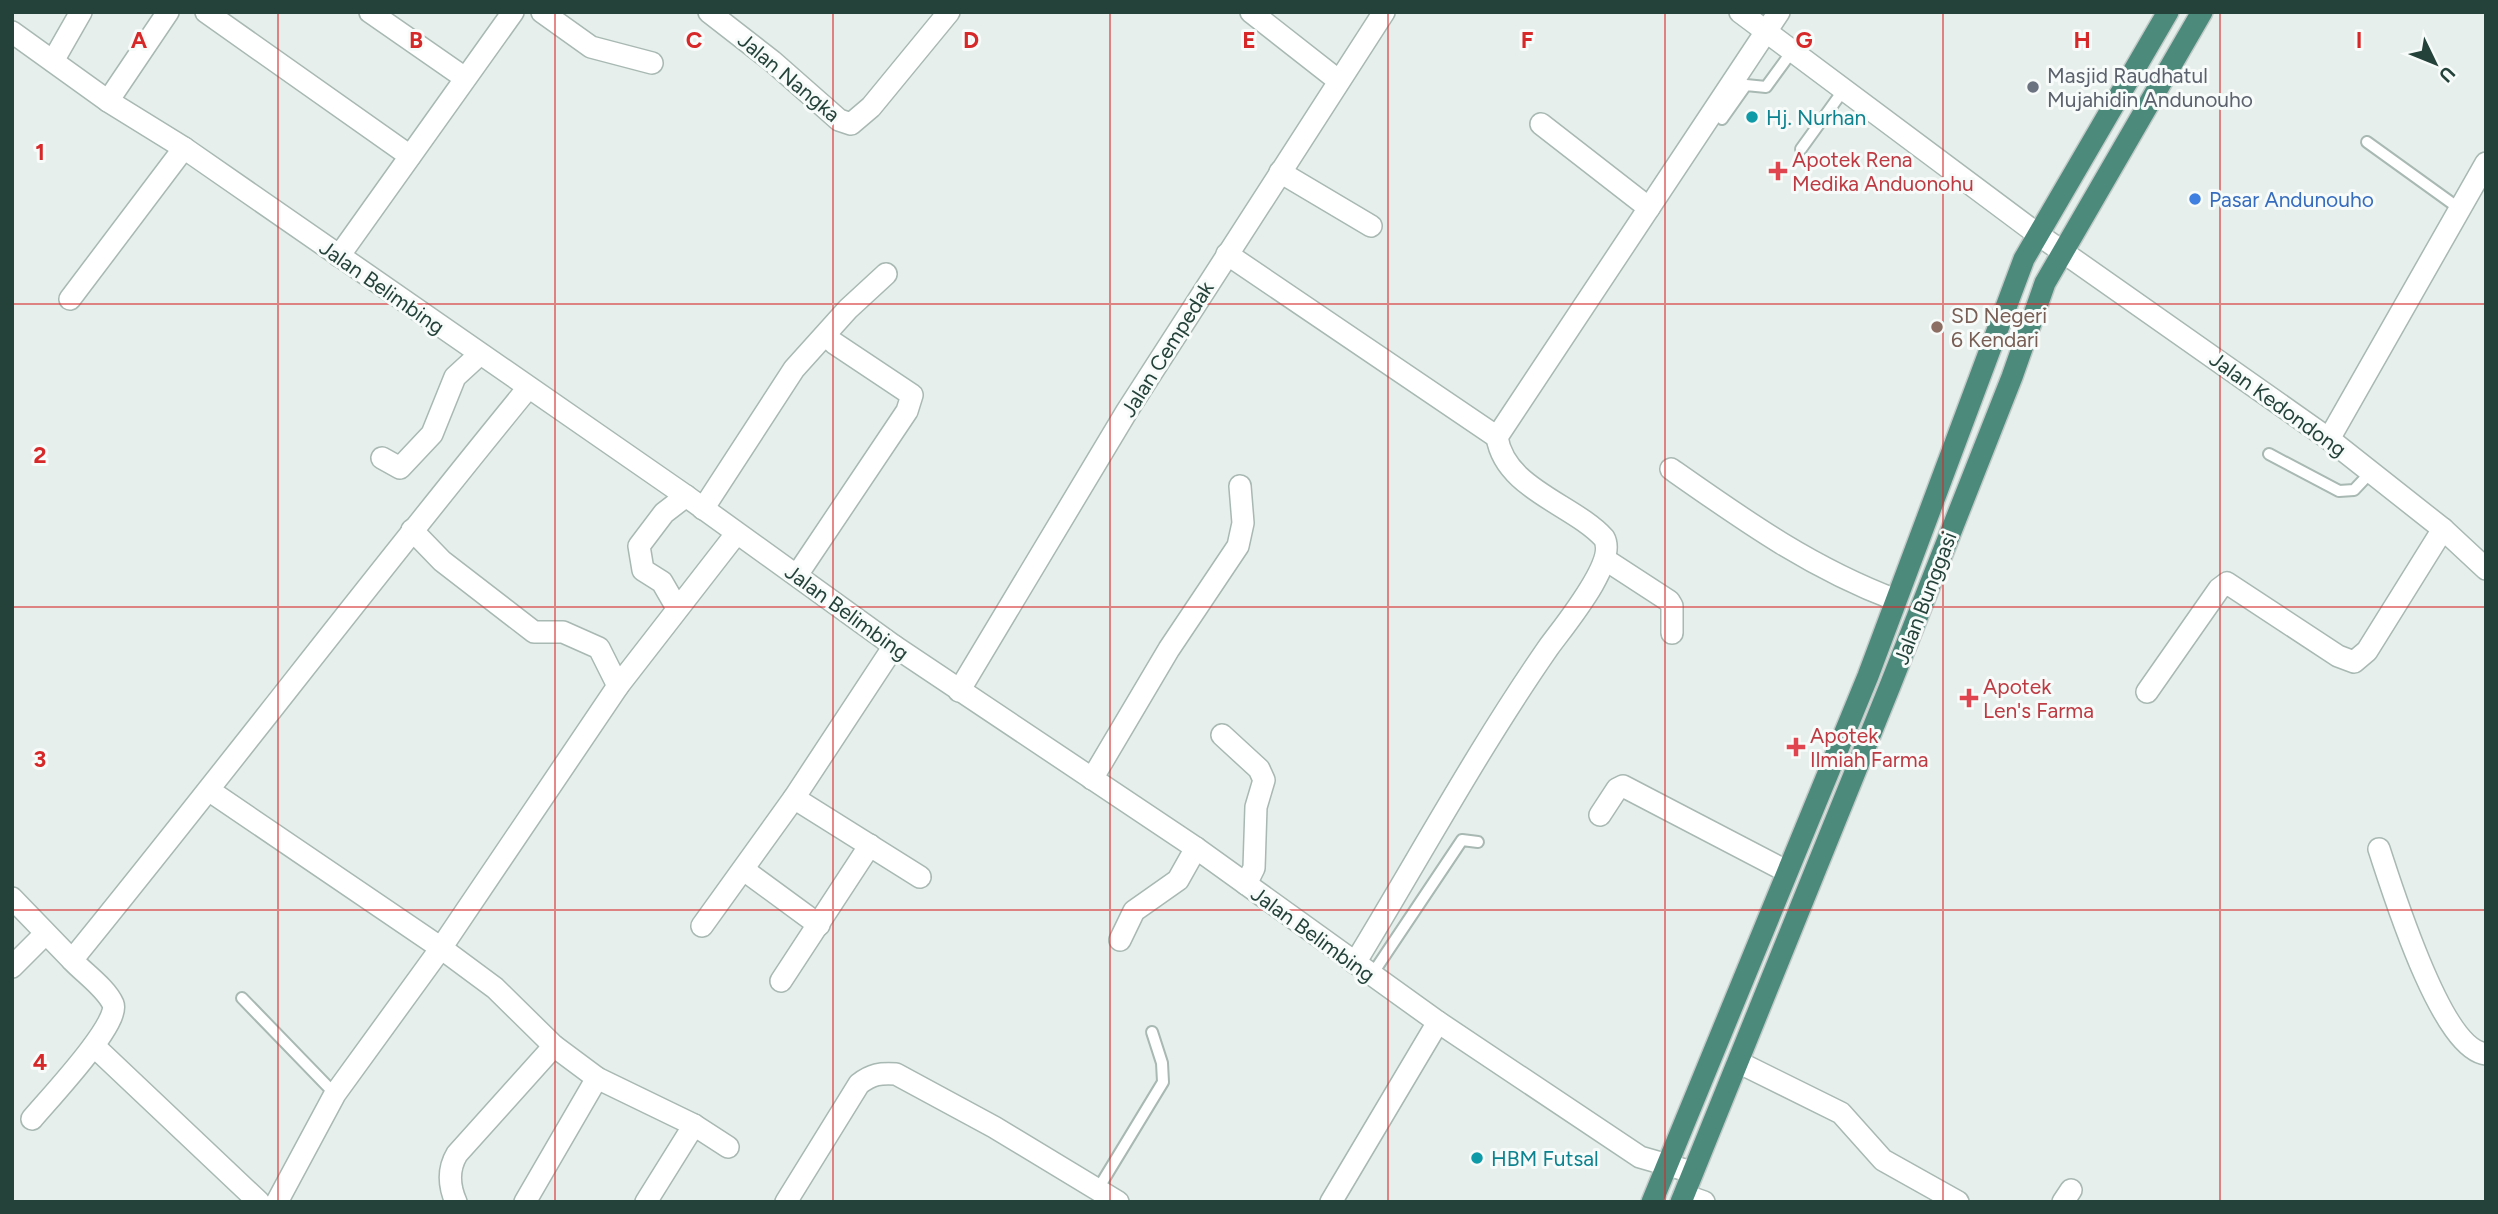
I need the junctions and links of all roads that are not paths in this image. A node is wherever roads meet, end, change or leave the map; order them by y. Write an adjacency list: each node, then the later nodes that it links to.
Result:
1 (81, 12): 18 (street)
2 (168, 12): 23 (street)
3 (206, 12): 29 (street)
4 (370, 12): 20 (street)
5 (513, 12): 20 (street)
6 (542, 12): 19 (street)
7 (709, 12): 8 (street, Jalan Nangka)
8 (948, 12)
9 (1251, 12): 21 (street)
10 (1384, 12): 21 (street, Jalan Cempedak)
11 (1740, 12): 16 (street, Jalan Kedondong)
12 (1779, 12): 16 (street)
13 (2168, 12): 35 (highway, Jalan Bunggasi)
14 (2202, 12): 36 (highway, Jalan Bunggasi)
15 (12, 32): 18 (street, Jalan Belimbing)
16 (1766, 32): 17 (street, Jalan Kedondong); 32 (street)
17 (1793, 50): 22 (street, Jalan Kedondong); 24 (lane)
18 (53, 61): 23 (street, Jalan Belimbing)
19 (652, 63)
20 (466, 78): 29 (street)
21 (1339, 81): 31 (street, Jalan Cempedak)
22 (1845, 88): 28 (lane); 35 (street, Jalan Kedondong)
23 (108, 101): 27 (street, Jalan Belimbing)
24 (1722, 119)
25 (1541, 124): 32 (street)
26 (2367, 142): 33 (lane)
27 (184, 148): 38 (street, Jalan Belimbing); 40 (street)
28 (1801, 149)
29 (410, 156): 38 (street)
30 (2486, 163): 33 (street)
31 (1280, 172): 34 (street); 37 (street, Jalan Cempedak)
32 (1649, 208): 44 (street)
33 (2460, 209): 45 (street)
34 (1371, 226)
35 (2036, 233): 36 (street, Jalan Kedondong); 58 (highway, Jalan Bunggasi)
36 (2061, 250): 45 (street, Jalan Kedondong); 64 (highway, Jalan Bunggasi)
37 (1227, 254): 44 (street); 65 (street, Jalan Cempedak)
38 (339, 256): 42 (street, Jalan Belimbing)
39 (886, 274): 51 (street)
40 (70, 299)
41 (834, 343): 57 (street)
42 (478, 355): 43 (street, Jalan Belimbing); 47 (street)
43 (528, 388): 51 (street, Jalan Belimbing); 53 (street)
44 (1497, 437): 55 (street)
45 (2329, 439): 49 (street, Jalan Kedondong)
46 (2269, 454): 49 (lane)
47 (382, 458)
48 (1671, 469): 58 (street)
49 (2371, 472): 52 (street, Jalan Kedondong)
50 (1240, 486): 68 (street)
51 (695, 502): 54 (street, Jalan Belimbing); 59 (street)
52 (2443, 529): 56 (street, Jalan Kedondong); 66 (street)
53 (412, 530): 63 (street); 69 (street)
54 (736, 534): 57 (street, Jalan Belimbing); 59 (street)
55 (1606, 560): 60 (street); 88 (street)
56 (2486, 569)
57 (797, 576): 61 (street, Jalan Belimbing)
58 (1896, 600): 62 (highway, Jalan Bunggasi)
59 (677, 608): 63 (street)
60 (1672, 633)
61 (894, 646): 65 (street, Jalan Belimbing); 70 (street)
62 (1868, 676): 64 (highway); 77 (highway, Jalan Bunggasi)
63 (618, 686): 85 (street)
64 (1890, 686): 96 (highway, Jalan Bunggasi)
65 (959, 691): 68 (street, Jalan Belimbing)
66 (2147, 692)
67 (1222, 735): 79 (street)
68 (1092, 779): 74 (street, Jalan Belimbing)
69 (210, 791): 85 (street); 86 (street)
70 (794, 799): 73 (street); 76 (street)
71 (1600, 815): 77 (street)
72 (1478, 842): 88 (lane)
73 (870, 845): 78 (street); 81 (street)
74 (1196, 848): 79 (street, Jalan Belimbing); 84 (street)
75 (2379, 849): 95 (street)
76 (744, 870): 81 (street); 82 (street)
77 (1786, 871): 102 (highway, Jalan Bunggasi)
78 (920, 877)
79 (1246, 884): 88 (street, Jalan Belimbing)
80 (12, 898): 83 (street)
81 (819, 925): 89 (street)
82 (702, 926)
83 (46, 934): 86 (street); 87 (street)
84 (1120, 940)
85 (441, 948): 94 (street); 98 (street)
86 (72, 960): 93 (street)
87 (12, 967)
88 (1363, 969): 91 (street, Jalan Belimbing)
89 (780, 981)
90 (242, 998): 98 (lane)
91 (1438, 1022): 102 (street, Jalan Belimbing); 113 (street)
92 (1152, 1032): 104 (lane)
93 (94, 1046): 99 (street); 106 (street)
94 (554, 1046): 97 (street); 108 (street)
95 (2486, 1054)
96 (1738, 1062): 103 (highway, Jalan Bunggasi); 116 (street)
97 (597, 1078): 100 (street); 109 (street)
98 (335, 1094): 107 (street)
99 (32, 1119)
100 (694, 1125): 101 (street); 110 (street)
101 (728, 1147)
102 (1666, 1165): 103 (street, Jalan Belimbing); 114 (highway, Jalan Bunggasi)
103 (1692, 1172): 105 (highway, Jalan Bunggasi)
104 (1094, 1195): 111 (street); 112 (street)
105 (1682, 1198): 115 (street)
106 (259, 1202)
107 (277, 1202)
108 (456, 1202)
109 (525, 1202)
110 (646, 1202)
111 (786, 1202)
112 (1118, 1202)
113 (1331, 1202)
114 (1652, 1202)
115 (1704, 1202)
116 (1958, 1202)

